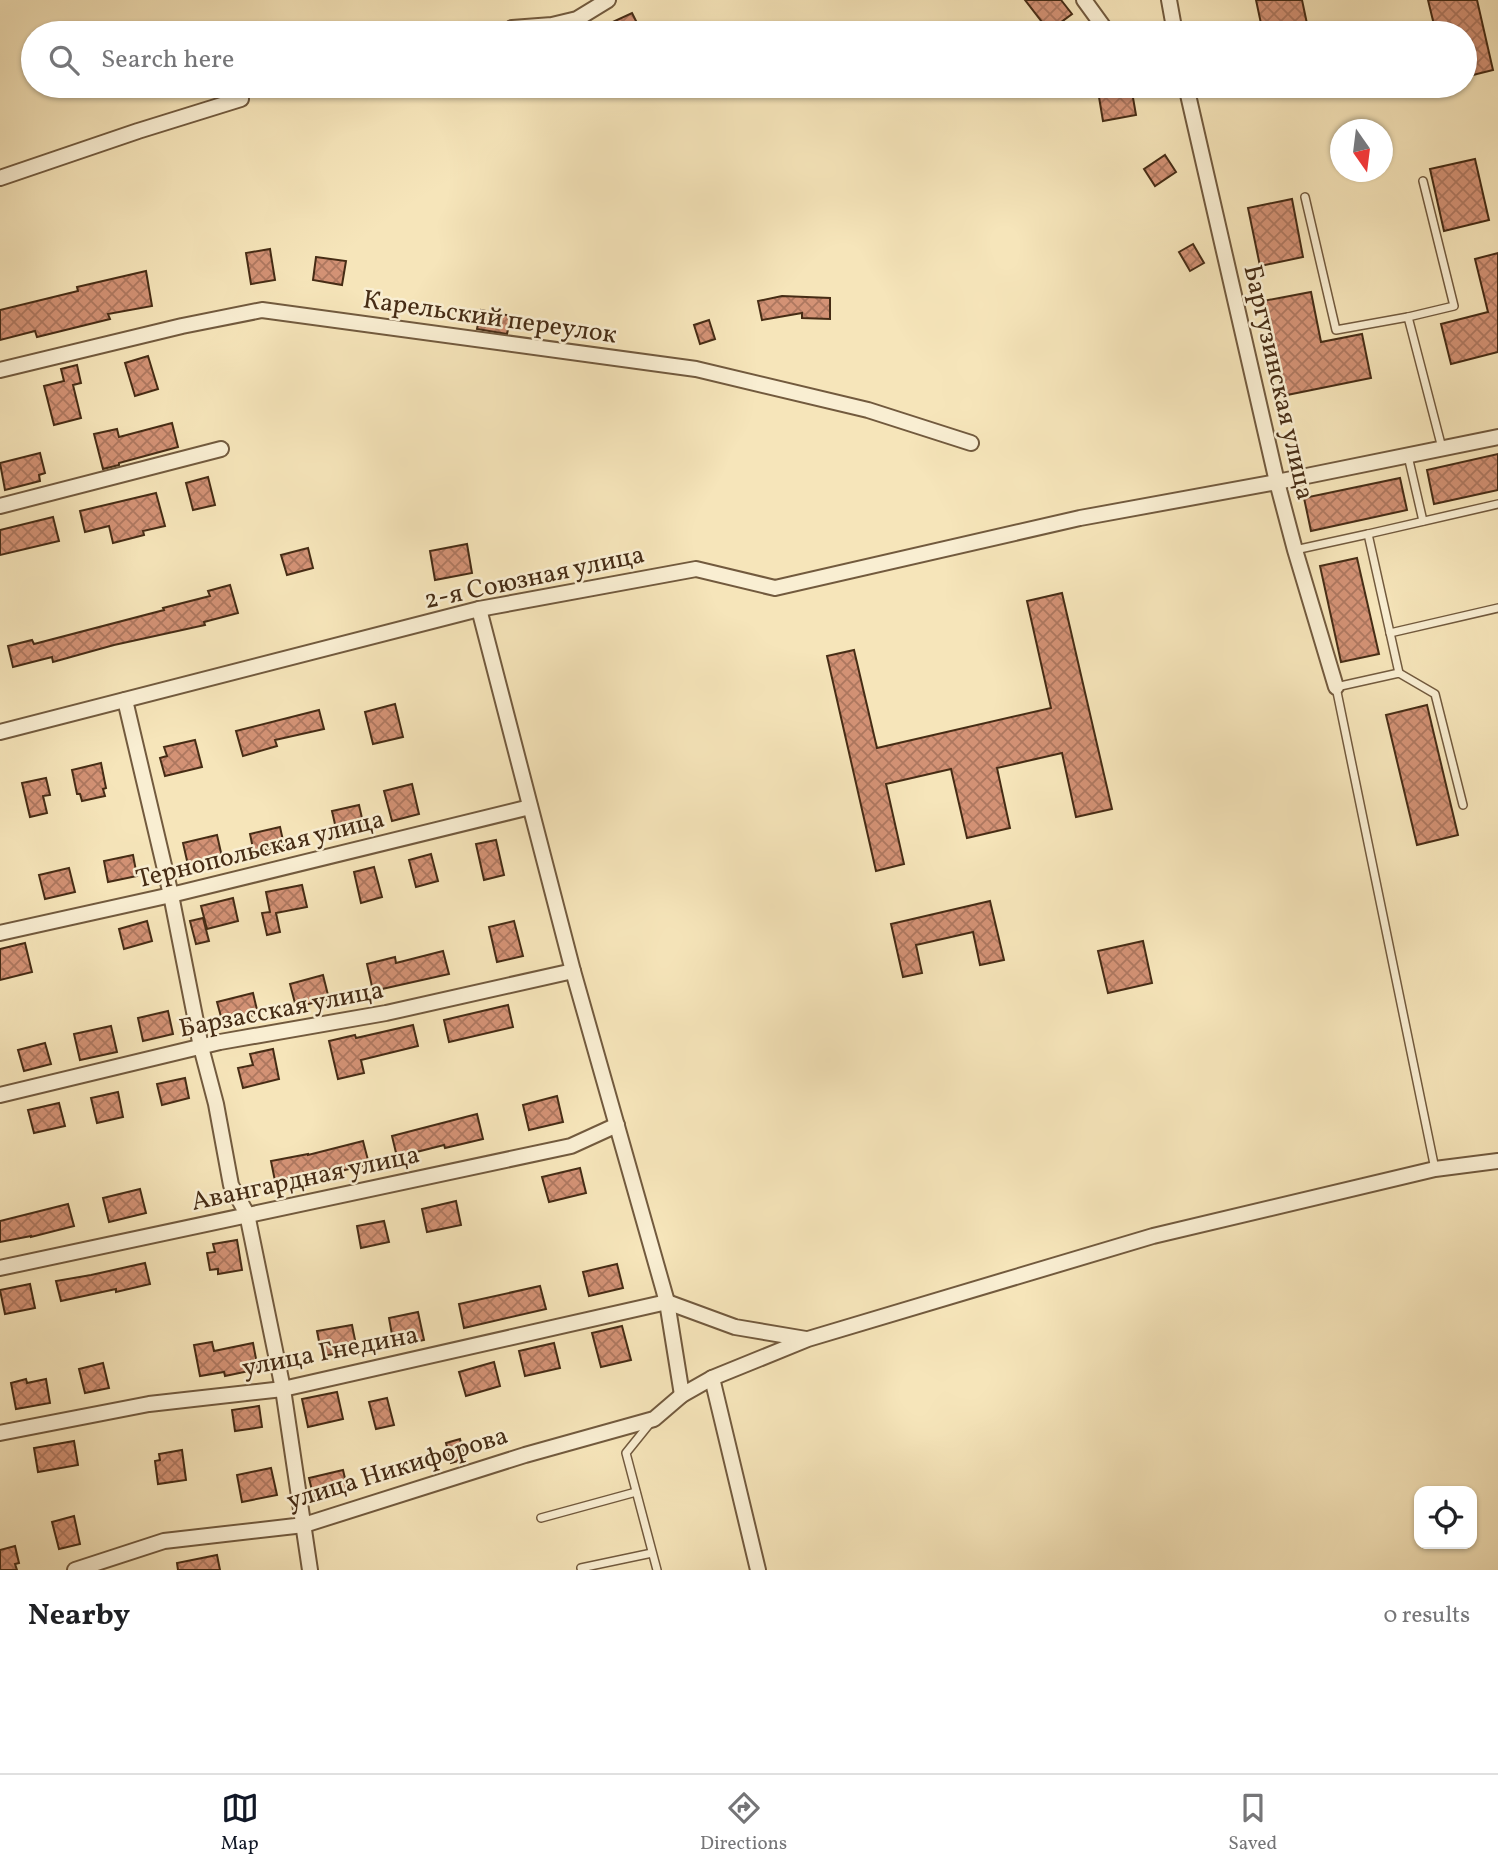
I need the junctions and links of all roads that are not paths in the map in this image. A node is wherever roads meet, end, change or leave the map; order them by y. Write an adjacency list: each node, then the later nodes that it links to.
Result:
1 (608, 0): 4 (street)
2 (1084, 0): 5 (street)
3 (1169, 0): 6 (street)
4 (569, 21)
5 (1099, 21)
6 (1173, 21)
7 (1189, 98): 19 (street, Баргузинская улица)
8 (241, 99): 9 (street)
9 (0, 178)
10 (1423, 181): 12 (lane)
11 (1305, 197): 12 (lane)
12 (1408, 317): 17 (lane)
13 (0, 370): 15 (street, Карельский переулок)
14 (1498, 437): 17 (street, 2-я Союзная улица)
15 (971, 443)
16 (221, 449): 21 (street)
17 (1442, 449): 18 (street, 2-я Союзная улица)
18 (1408, 456): 19 (street, 2-я Союзная улица); 22 (lane)
19 (1278, 482): 24 (street, Баргузинская улица); 26 (street, 2-я Союзная улица)
20 (1498, 504): 22 (lane)
21 (0, 506)
22 (1423, 521): 23 (lane)
23 (1368, 534): 24 (lane); 27 (lane)
24 (1295, 550): 29 (street, Баргузинская улица)
25 (1498, 608): 27 (lane)
26 (479, 610): 30 (street, 2-я Союзная улица); 33 (street)
27 (1390, 633): 28 (lane)
28 (1399, 673): 29 (lane); 32 (lane)
29 (1336, 687): 41 (lane)
30 (125, 700): 31 (street, 2-я Союзная улица); 34 (street)
31 (0, 732)
32 (1463, 805)
33 (530, 807): 34 (street, Тернопольская улица); 36 (street)
34 (171, 895): 35 (street, Тернопольская улица); 37 (street)
35 (0, 933)
36 (573, 971): 37 (street, Барзасская улица); 39 (street)
37 (201, 1047): 38 (street, Барзасская улица); 42 (street)
38 (0, 1095)
39 (617, 1125): 42 (street, Авангардная улица); 44 (street)
40 (1498, 1161): 41 (street, улица Никифорова)
41 (1435, 1170): 45 (street, улица Никифорова)
42 (247, 1214): 43 (street, Авангардная улица); 47 (street)
43 (0, 1268)
44 (667, 1302): 45 (street); 47 (street, улица Гнедина); 48 (street)
45 (807, 1339): 46 (street, улица Никифорова)
46 (712, 1378): 48 (street, улица Никифорова); 59 (street)
47 (283, 1389): 50 (street, улица Гнедина); 53 (street)
48 (682, 1395): 49 (street, улица Никифорова)
49 (654, 1419): 51 (lane); 53 (street, улица Никифорова)
50 (0, 1433)
51 (636, 1492): 52 (lane); 54 (lane)
52 (541, 1518)
53 (304, 1525): 56 (street, улица Никифорова); 57 (street)
54 (652, 1553): 55 (lane); 58 (lane)
55 (581, 1568)
56 (75, 1570)
57 (310, 1570)
58 (657, 1570)
59 (758, 1570)

